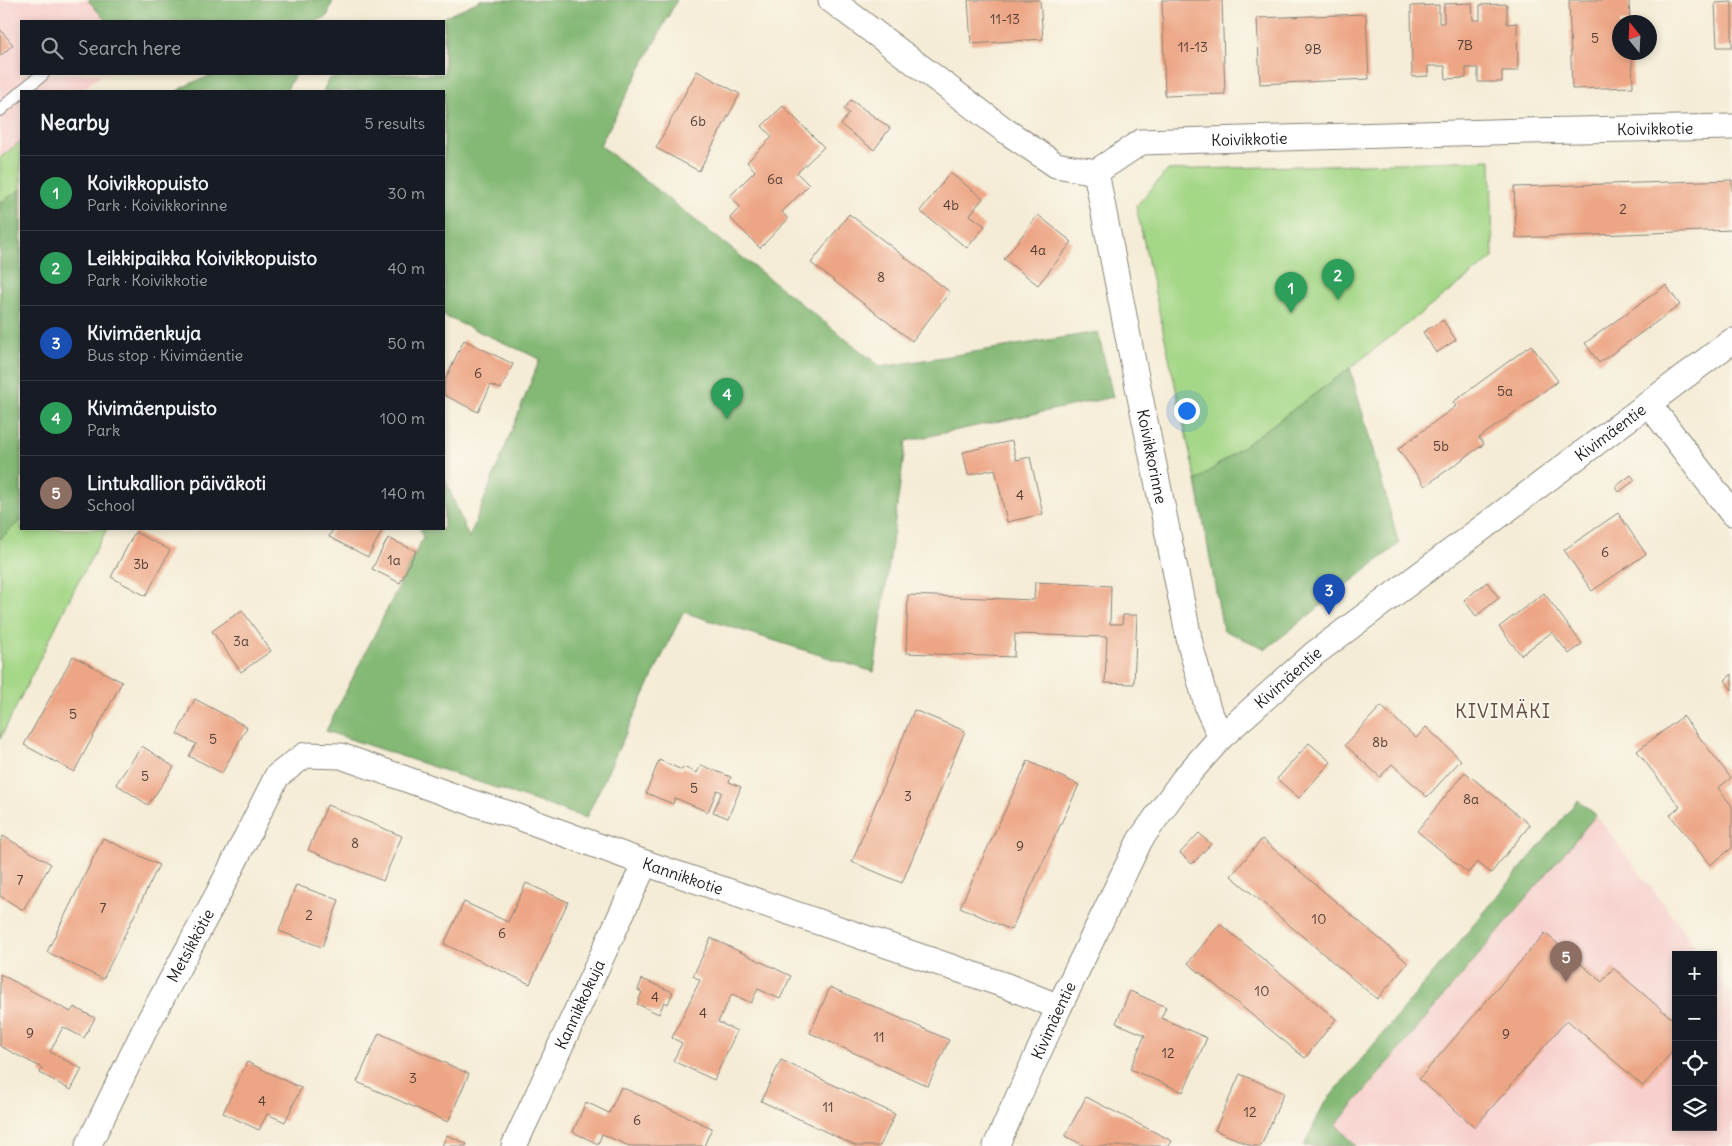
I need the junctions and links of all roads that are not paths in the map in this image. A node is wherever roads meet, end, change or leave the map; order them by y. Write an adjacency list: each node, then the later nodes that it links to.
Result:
1 (831, 0): 7 (street)
2 (43, 75): 3 (lane)
3 (24, 90)
4 (20, 94): 5 (lane)
5 (0, 110)
6 (1732, 128): 7 (street, Koivikkotie)
7 (1096, 172): 11 (street, Koivikkorinne)
8 (1732, 341): 9 (street, Kivimäentie)
9 (1649, 404): 10 (street); 11 (street, Kivimäentie)
10 (1732, 513)
11 (1221, 737): 14 (street, Kivimäentie)
12 (305, 755): 13 (street, Kannikkotie); 15 (street, Metsikkötie)
13 (645, 863): 14 (street, Kannikkotie); 16 (street, Kannikkokuja)
14 (1059, 1007): 17 (street, Kivimäentie)
15 (88, 1146)
16 (514, 1146)
17 (996, 1146)

